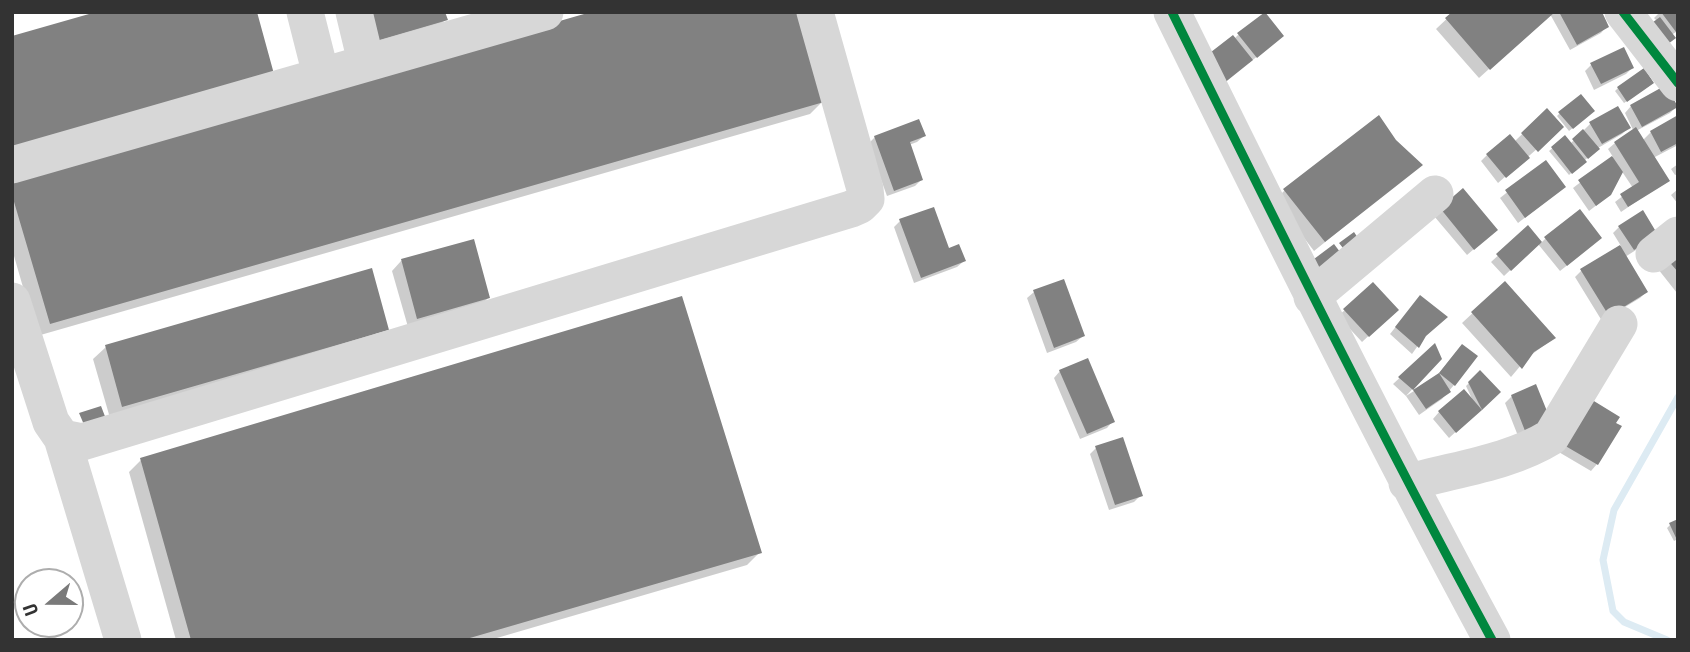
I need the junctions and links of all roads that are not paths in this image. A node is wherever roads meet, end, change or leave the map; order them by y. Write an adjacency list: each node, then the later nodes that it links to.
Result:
1 (305, 12): 8 (street)
2 (354, 12): 7 (street)
3 (545, 12): 7 (street)
4 (815, 12): 15 (street)
5 (1172, 12): 12 (street)
6 (1623, 12): 9 (street)
7 (366, 62): 8 (street)
8 (321, 75): 10 (street)
9 (1678, 83)
10 (12, 165)
11 (1435, 194): 12 (street)
12 (1312, 297): 16 (street)
13 (12, 301): 15 (street)
14 (1619, 324): 16 (street)
15 (62, 438): 17 (street)
16 (1407, 483): 18 (street)
17 (123, 640)
18 (1492, 640)

